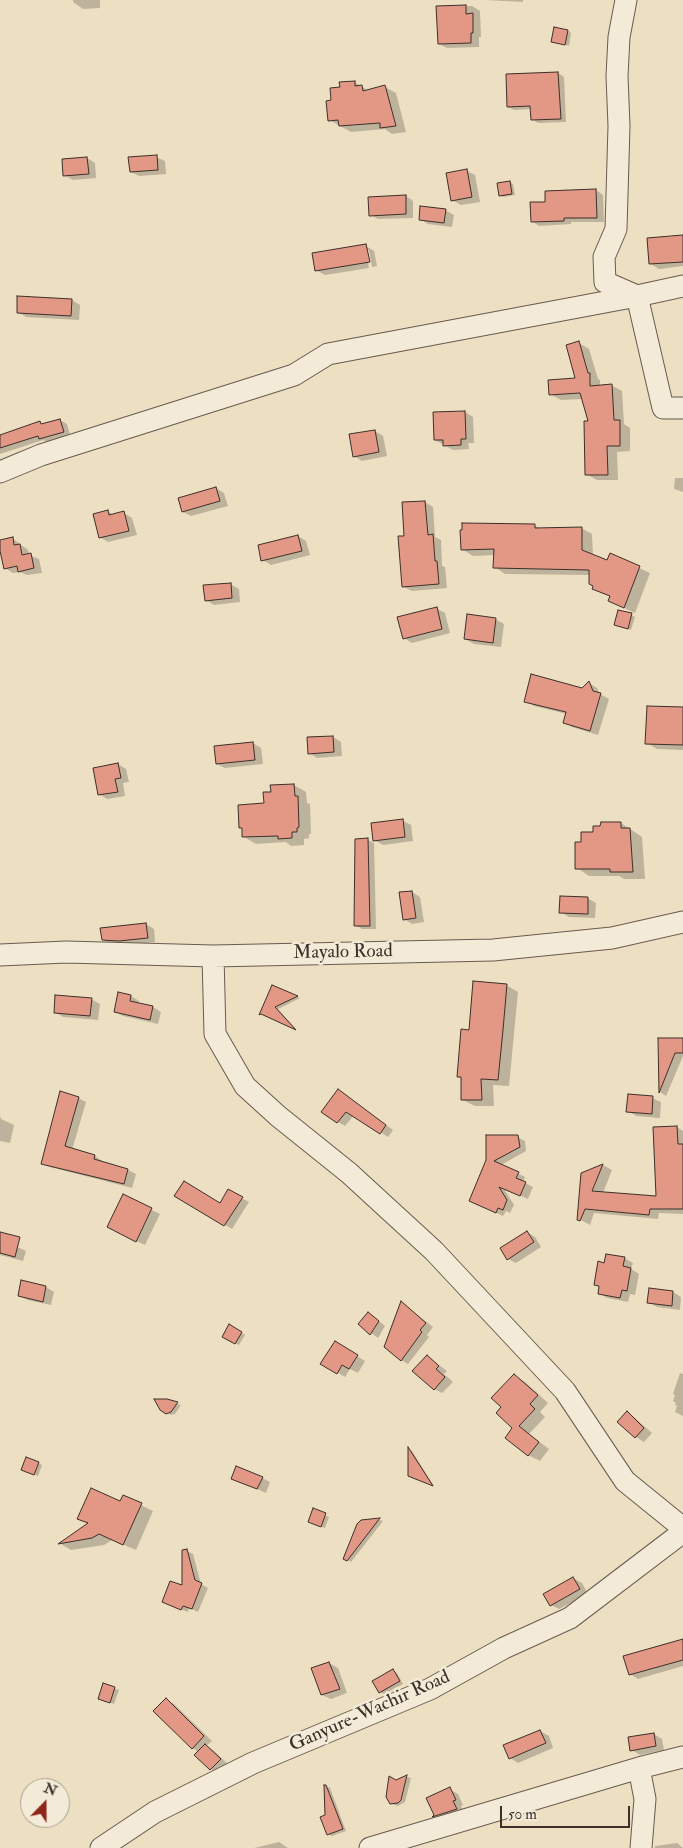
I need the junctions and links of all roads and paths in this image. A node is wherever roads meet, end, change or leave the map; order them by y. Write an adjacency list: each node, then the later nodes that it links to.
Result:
1 (626, 0): 3 (street)
2 (683, 286): 3 (street)
3 (638, 296): 4 (street); 5 (street)
4 (683, 408)
5 (0, 472)
6 (683, 922): 8 (street, Mayalo Road)
7 (0, 955): 8 (street, Mayalo Road)
8 (213, 956): 9 (street)
9 (683, 1528)
10 (683, 1532): 13 (street, Ganyure-Wachir Road)
11 (683, 1757): 12 (street)
12 (639, 1768): 14 (street); 15 (street)
13 (101, 1848)
14 (370, 1848)
15 (641, 1848)

